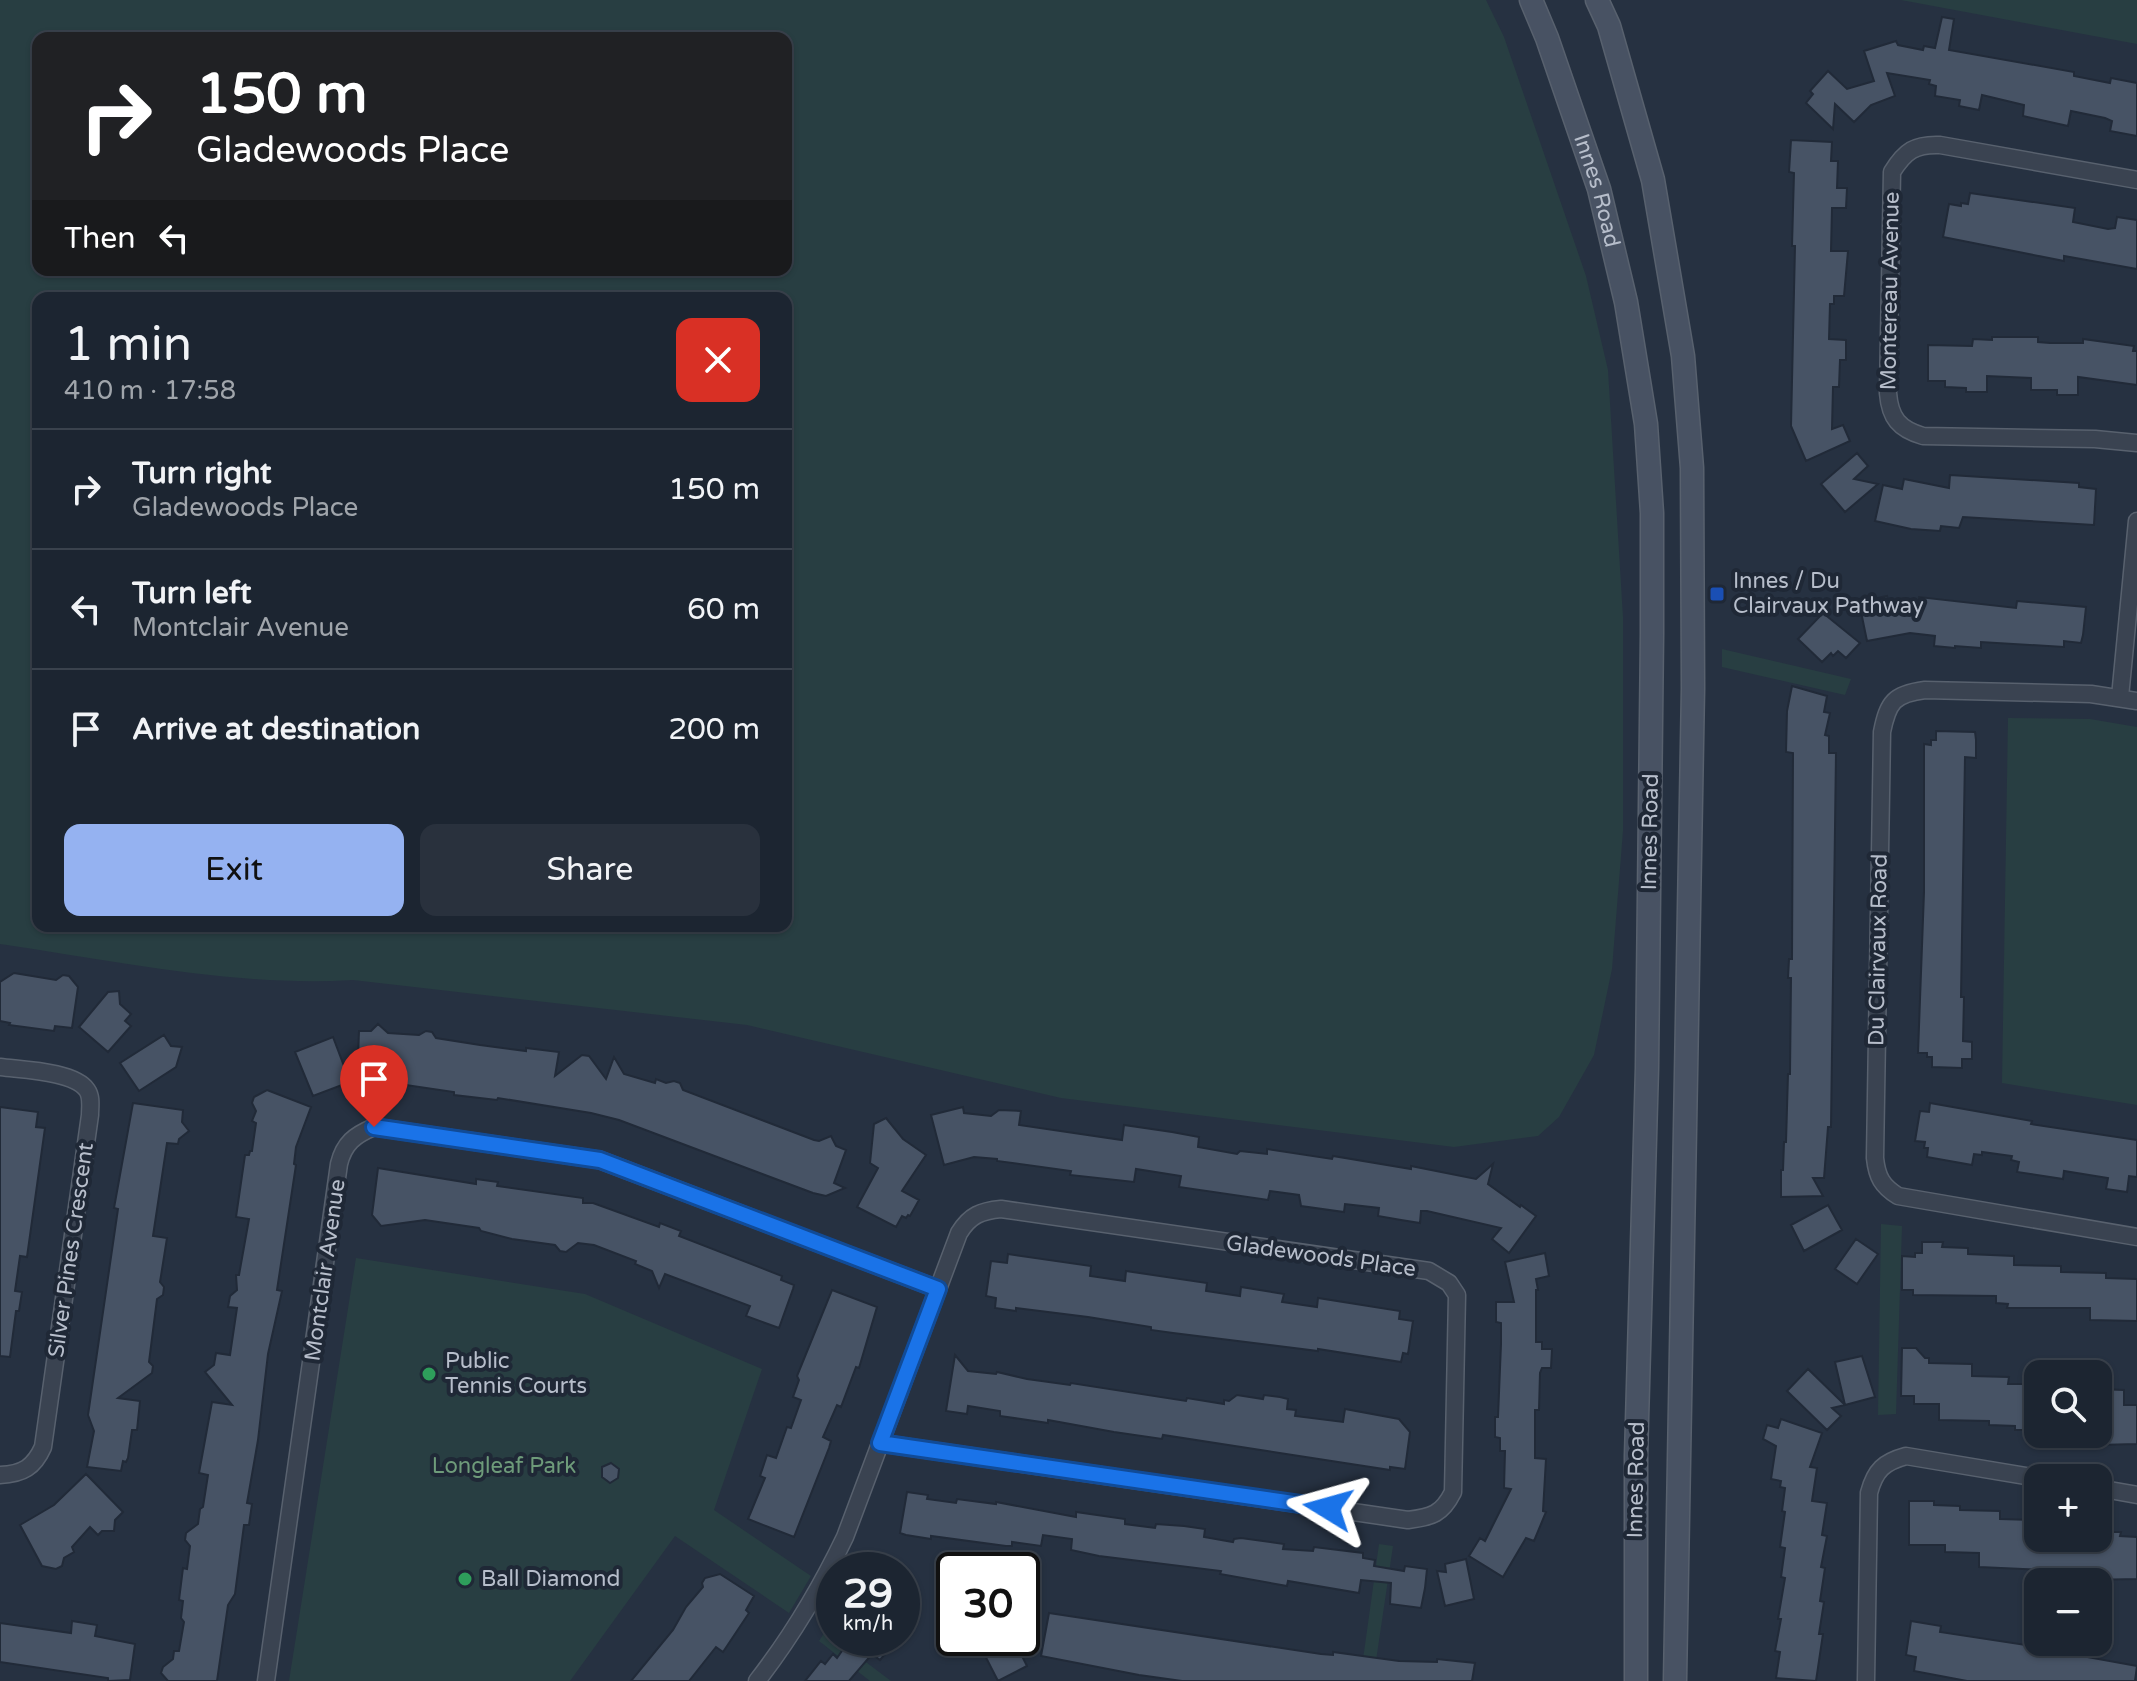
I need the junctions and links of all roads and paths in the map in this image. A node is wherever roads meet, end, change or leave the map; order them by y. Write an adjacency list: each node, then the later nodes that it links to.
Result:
1 (1531, 0): 18 (main road, Innes Road)
2 (1597, 0): 19 (main road, Innes Road)
3 (2137, 180): 4 (street, Montereau Avenue)
4 (2137, 443)
5 (2137, 521): 6 (street)
6 (2120, 697): 7 (street, Du Clairvaux Road); 9 (street, Du Clairvaux Road)
7 (2137, 701)
8 (0, 1067): 12 (street, Silver Pines Crescent)
9 (2137, 1237)
10 (938, 1289): 11 (street, Gladewoods Place); 11 (street, Gladewoods Place); 16 (street, Montclair Avenue)
11 (880, 1443): 17 (street, Gladewoods Place)
12 (0, 1475)
13 (2024, 1476): 20 (street)
14 (2112, 1491): 15 (street)
15 (2137, 1495)
16 (266, 1681)
17 (757, 1681)
18 (1636, 1681)
19 (1675, 1681)
20 (1866, 1681)

